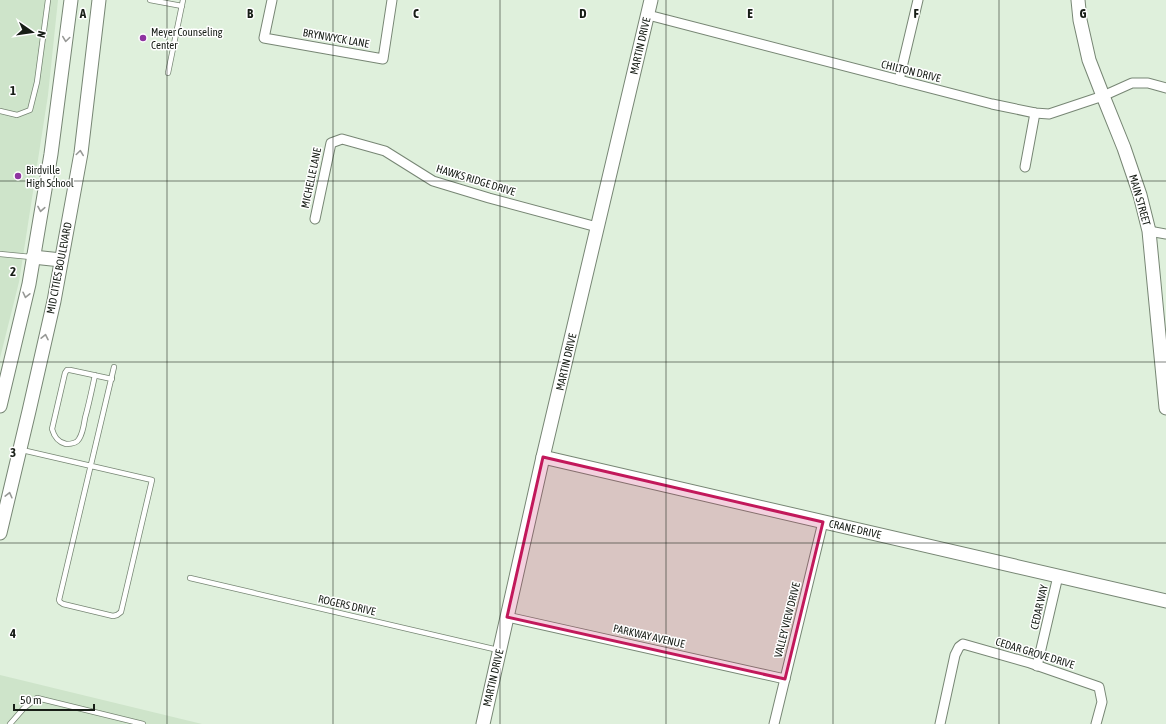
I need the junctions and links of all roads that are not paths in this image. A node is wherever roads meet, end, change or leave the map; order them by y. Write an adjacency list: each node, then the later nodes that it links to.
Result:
1 (48, 0): 17 (lane)
2 (71, 0): 26 (street, one-way to 26)
3 (99, 0): 27 (street, MID CITIES BOULEVARD, one-way to 3)
4 (150, 0): 11 (lane)
5 (183, 0): 11 (lane)
6 (272, 0): 7 (street, BRYNWYCK LANE)
7 (392, 0)
8 (651, 0): 12 (street, MARTIN DRIVE)
9 (918, 0): 14 (street)
10 (1078, 0): 16 (street, MAIN STREET)
11 (182, 6): 13 (lane)
12 (648, 15): 14 (street, CHILTON DRIVE); 22 (street, MARTIN DRIVE)
13 (168, 73)
14 (899, 80): 18 (street, CHILTON DRIVE)
15 (1166, 88): 16 (street, CHILTON DRIVE)
16 (1103, 96): 18 (street, CHILTON DRIVE); 23 (street, MAIN STREET)
17 (0, 111)
18 (1036, 113): 20 (street)
19 (331, 143): 21 (street, MICHELLE LANE); 22 (street, HAWKS RIDGE DRIVE)
20 (1025, 167)
21 (315, 219)
22 (598, 227): 35 (street, MARTIN DRIVE)
23 (1149, 230): 24 (street); 31 (street, MAIN STREET)
24 (1166, 234)
25 (0, 254): 26 (lane)
26 (33, 257): 27 (street); 32 (street, one-way to 32)
27 (61, 260): 34 (street, MID CITIES BOULEVARD, one-way to 27)
28 (114, 367): 30 (lane)
29 (95, 375): 29 (lane); 30 (lane)
30 (112, 379): 36 (lane)
31 (1165, 379): 33 (street, MAIN STREET)
32 (0, 406)
33 (1166, 408)
34 (20, 449): 36 (lane); 38 (street, MID CITIES BOULEVARD, one-way to 34)
35 (543, 457): 37 (street, CRANE DRIVE); 42 (street, MARTIN DRIVE)
36 (91, 466): 36 (lane)
37 (823, 522): 39 (street, CRANE DRIVE); 45 (street, VALLEY VIEW DRIVE)
38 (1, 527)
39 (1058, 576): 41 (street, CRANE DRIVE); 44 (street, CEDAR WAY)
40 (190, 578): 43 (lane, ROGERS DRIVE)
41 (1166, 601)
42 (507, 617): 43 (street, MARTIN DRIVE); 45 (street, PARKWAY AVENUE)
43 (499, 650): 48 (street, MARTIN DRIVE)
44 (1038, 666): 50 (street, CEDAR GROVE DRIVE); 51 (street, CEDAR GROVE DRIVE)
45 (785, 679): 49 (street, VALLEY VIEW DRIVE)
46 (10, 724): 47 (lane)
47 (143, 724)
48 (483, 724)
49 (774, 724)
50 (940, 724)
51 (1096, 724)

